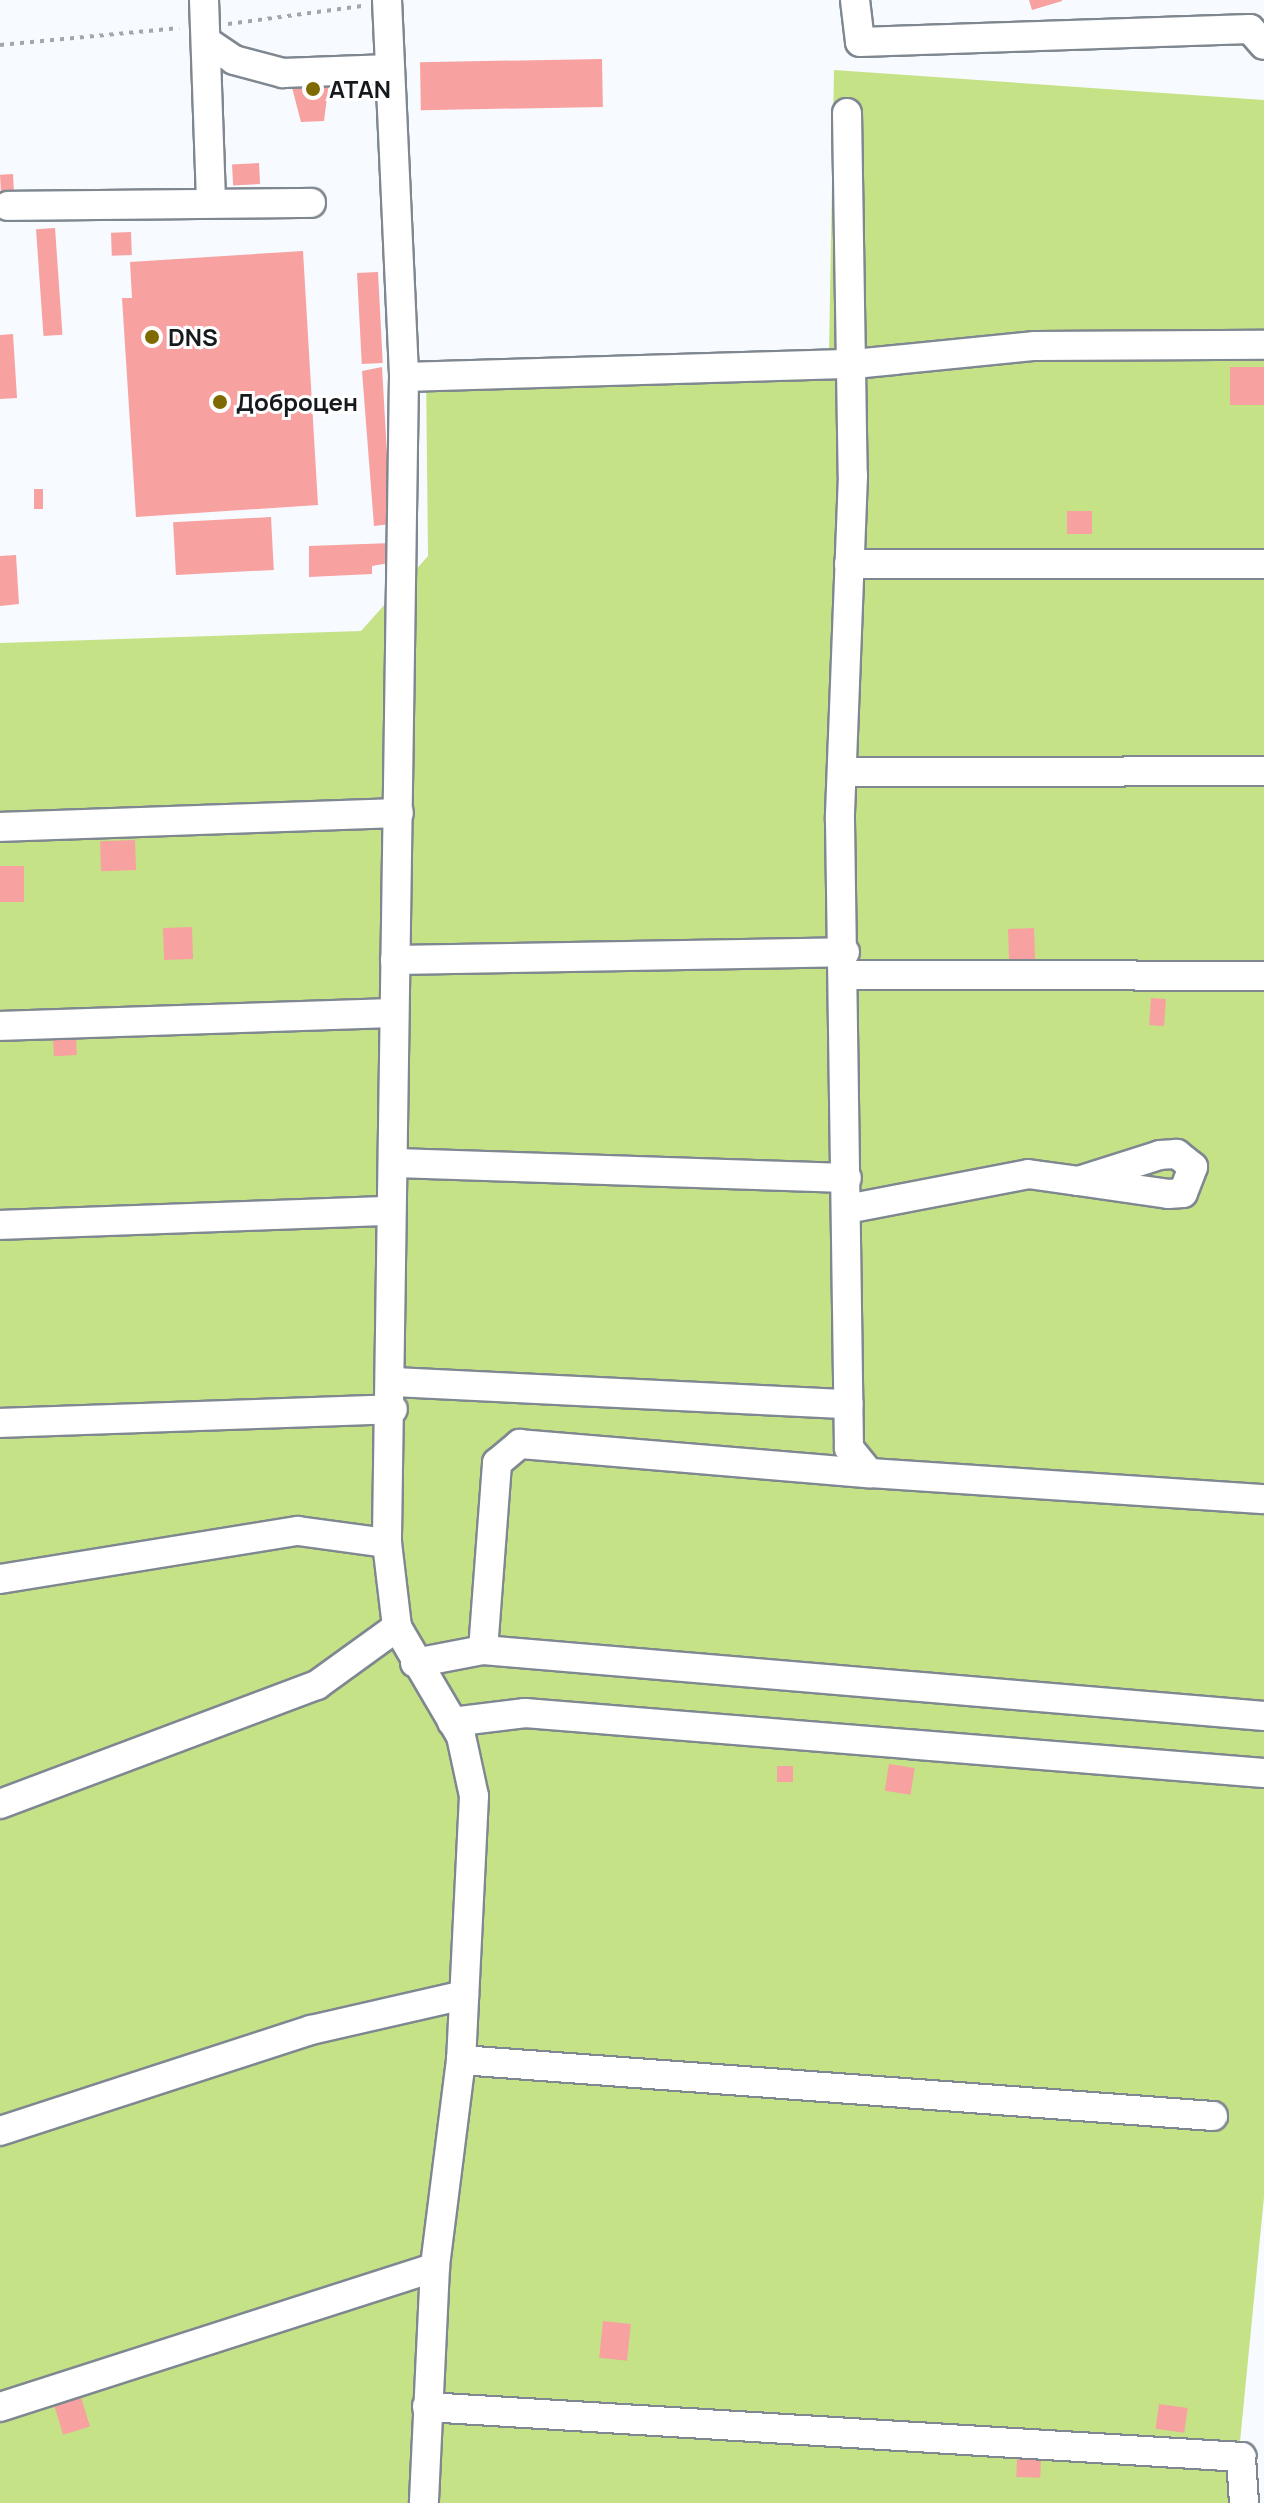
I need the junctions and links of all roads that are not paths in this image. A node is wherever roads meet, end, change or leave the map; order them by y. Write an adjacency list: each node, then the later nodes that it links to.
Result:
1 (855, 0): 4 (lane)
2 (387, 1): 5 (lane)
3 (205, 22): 5 (lane); 7 (lane)
4 (1264, 45)
5 (389, 69): 12 (lane)
6 (847, 113): 11 (lane)
7 (211, 202): 8 (lane); 9 (lane)
8 (311, 203)
9 (8, 206)
10 (1264, 345): 11 (lane)
11 (854, 364): 12 (lane); 13 (lane)
12 (404, 377): 17 (lane)
13 (849, 564): 14 (lane); 16 (lane)
14 (1264, 564)
15 (1264, 771): 16 (lane)
16 (842, 772): 20 (lane)
17 (399, 813): 18 (lane); 19 (lane)
18 (0, 827)
19 (395, 960): 20 (lane); 22 (lane)
20 (846, 964): 21 (lane); 25 (lane)
21 (1264, 976)
22 (394, 1013): 23 (lane); 24 (lane)
23 (0, 1026)
24 (395, 1163): 25 (lane); 28 (lane)
25 (847, 1178): 27 (lane)
26 (1078, 1181): 27 (lane)
27 (847, 1209): 31 (lane)
28 (391, 1211): 29 (lane); 30 (lane)
29 (0, 1225)
30 (393, 1396): 31 (lane); 32 (lane); 35 (lane)
31 (848, 1404): 33 (lane)
32 (0, 1423)
33 (869, 1473): 34 (lane); 38 (lane)
34 (1262, 1499)
35 (387, 1543): 36 (lane); 37 (lane)
36 (0, 1579)
37 (397, 1627): 39 (lane); 43 (lane)
38 (483, 1650): 39 (lane); 40 (lane)
39 (415, 1663): 41 (lane)
40 (1264, 1716)
41 (452, 1722): 42 (lane); 44 (lane)
42 (1264, 1773)
43 (0, 1804)
44 (464, 1995): 45 (lane); 47 (lane)
45 (461, 2060): 46 (lane); 48 (lane)
46 (1213, 2116)
47 (0, 2131)
48 (435, 2267): 49 (lane); 50 (lane)
49 (0, 2407)
50 (427, 2407): 51 (lane); 52 (lane)
51 (424, 2503)
52 (1244, 2503)

